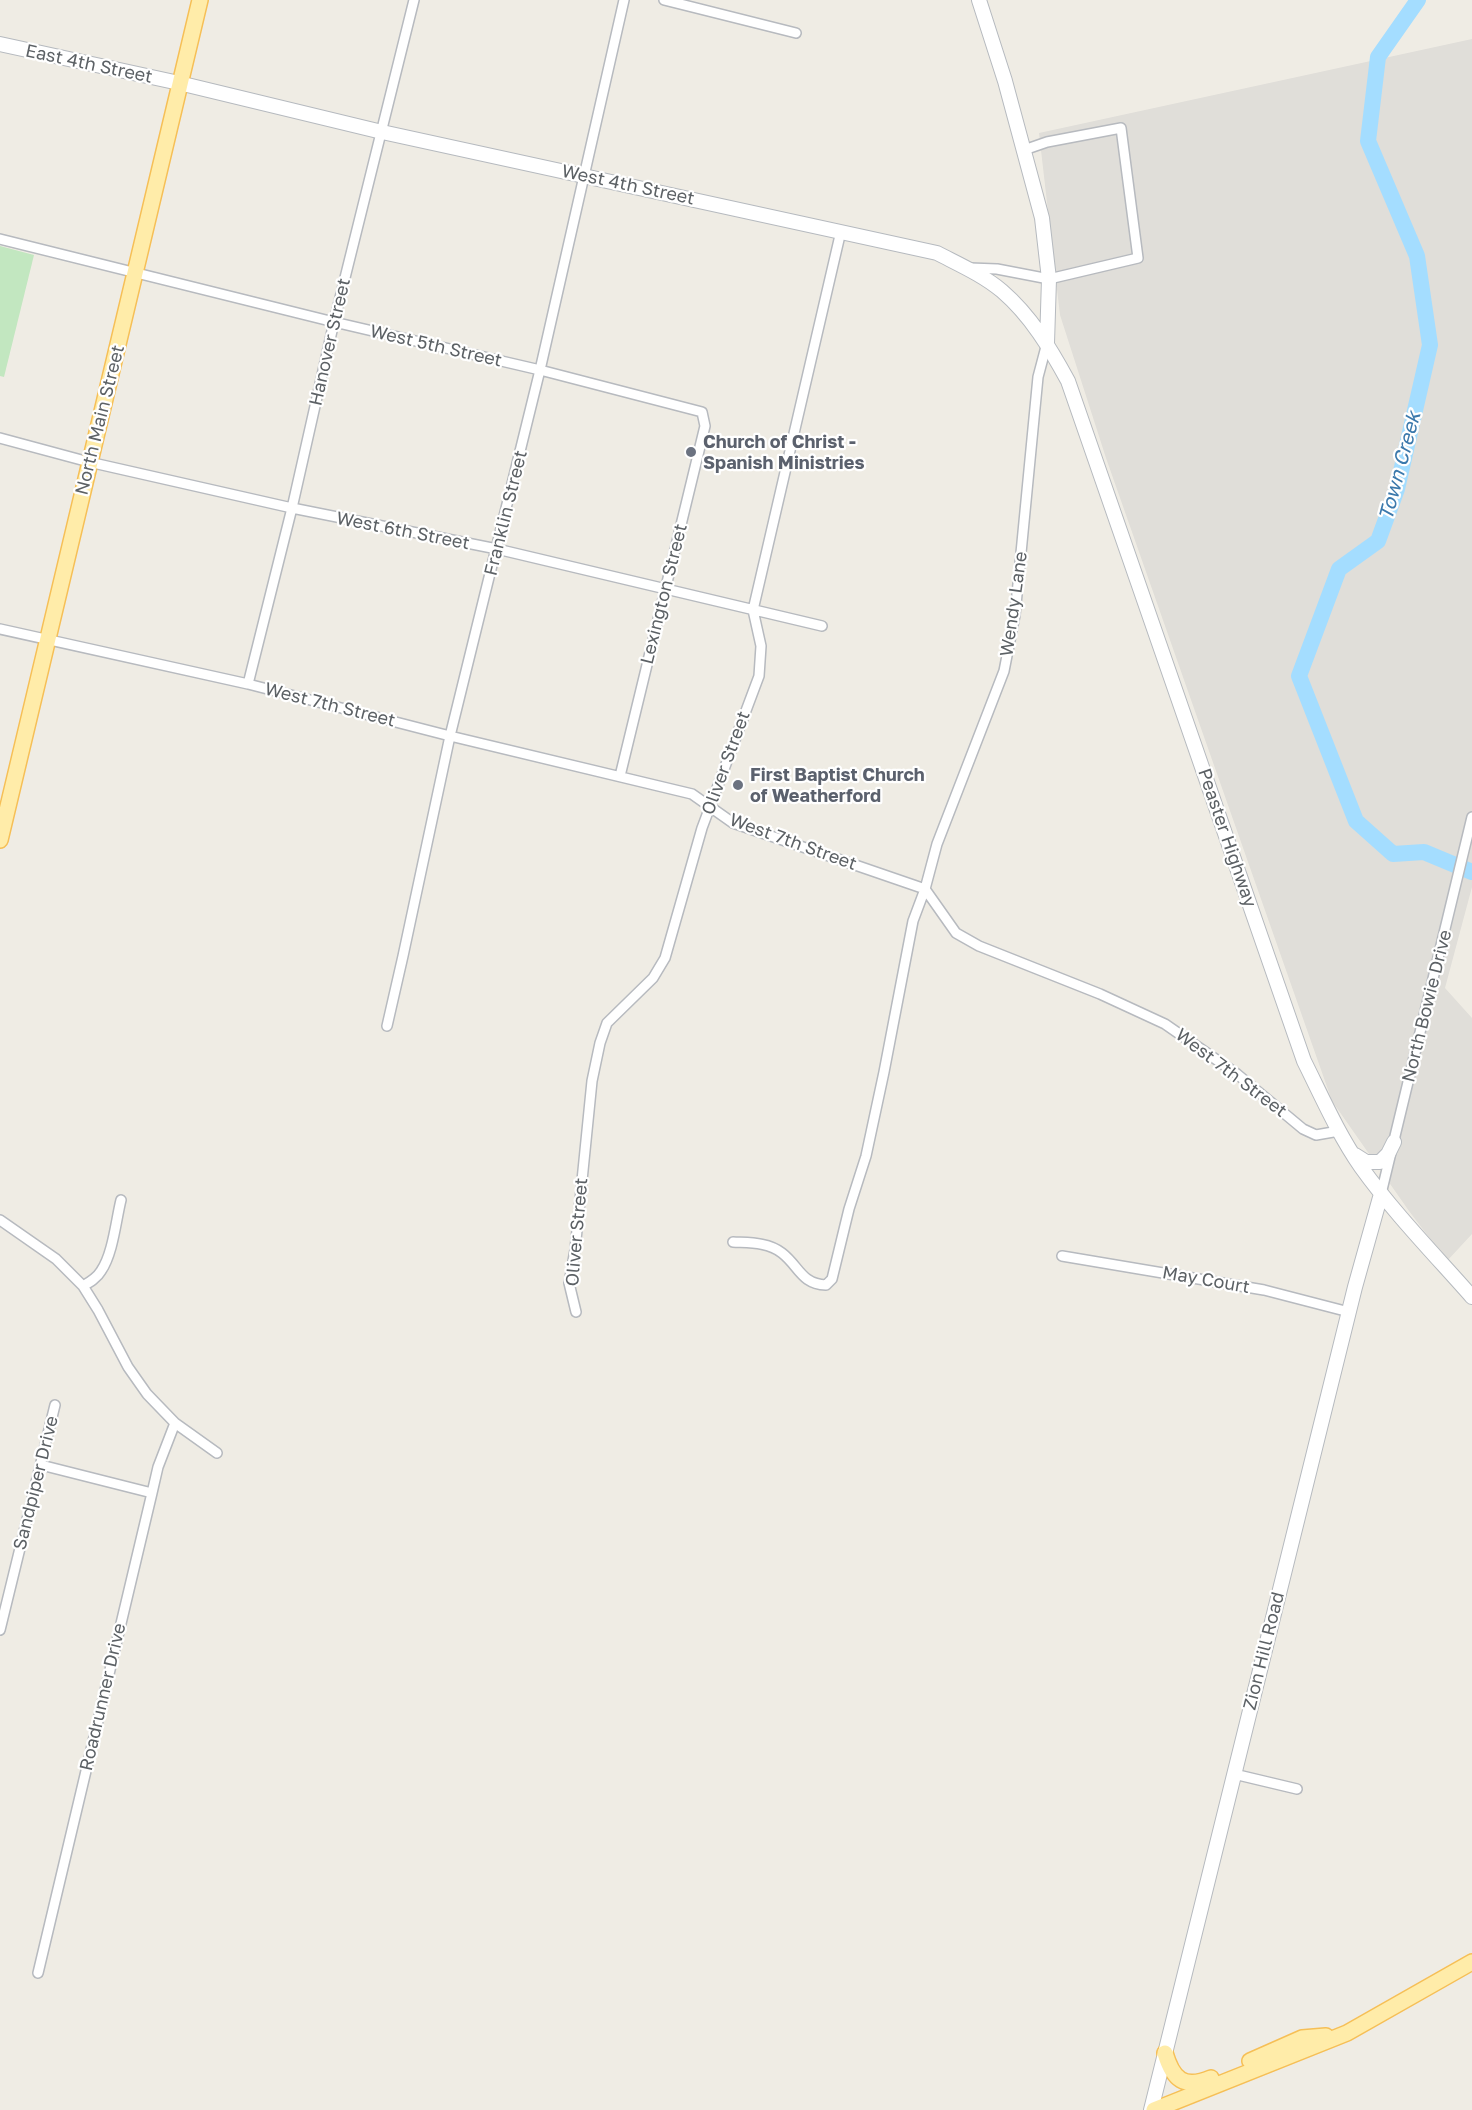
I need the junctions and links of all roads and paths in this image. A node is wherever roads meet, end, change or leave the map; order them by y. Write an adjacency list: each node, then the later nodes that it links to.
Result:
1 (200, 0): 8 (main road, North Main Street)
2 (414, 0): 9 (street, Hanover Street)
3 (624, 0): 11 (street, Franklin Street)
4 (664, 0): 6 (street)
5 (979, 0): 10 (main road)
6 (796, 33)
7 (0, 44): 8 (main road, East 4th Street)
8 (179, 83): 9 (main road, West 4th Street); 15 (main road, North Main Street)
9 (382, 132): 11 (main road, West 4th Street); 17 (street, Hanover Street)
10 (1024, 150): 16 (main road); 16 (street)
11 (583, 175): 12 (main road, West 4th Street); 19 (street, Franklin Street)
12 (841, 231): 14 (main road, West 4th Street); 26 (street, Oliver Street)
13 (0, 239): 15 (street, West 5th Street)
14 (964, 268): 16 (street); 18 (main road, West 4th Street)
15 (136, 272): 17 (street, West 5th Street); 22 (main road, North Main Street)
16 (1049, 279): 18 (main road)
17 (334, 322): 19 (street, West 5th Street); 23 (street, Hanover Street)
18 (1047, 343): 36 (street, Wendy Lane); 38 (main road, Peaster Highway)
19 (540, 370): 20 (street, West 5th Street); 24 (street, Franklin Street)
20 (702, 412): 25 (street, Lexington Street)
21 (0, 438): 22 (street, West 6th Street)
22 (89, 462): 23 (street, West 6th Street); 29 (main road, North Main Street)
23 (292, 508): 24 (street, West 6th Street); 30 (street, Hanover Street)
24 (497, 549): 25 (street, West 6th Street); 31 (street, Franklin Street)
25 (665, 589): 26 (street, West 6th Street); 32 (street, Lexington Street)
26 (753, 610): 27 (street, West 6th Street); 33 (street, Oliver Street)
27 (822, 626)
28 (0, 628): 29 (street, West 7th Street)
29 (47, 639): 30 (street, West 7th Street); 35 (main road, North Main Street)
30 (248, 684): 31 (street, West 7th Street)
31 (450, 736): 32 (street, West 7th Street); 37 (street, Franklin Street)
32 (620, 776): 33 (street, West 7th Street)
33 (711, 807): 36 (street, West 7th Street); 50 (street, Oliver Street)
34 (1472, 817): 39 (street, North Bowie Drive)
35 (1, 832)
36 (925, 889): 38 (street, West 7th Street); 46 (street, Wendy Lane)
37 (387, 1026)
38 (1339, 1131): 40 (main road, Peaster Highway)
39 (1394, 1142): 40 (main road); 41 (street, North Bowie Drive)
40 (1353, 1154): 41 (main road, Peaster Highway)
41 (1382, 1194): 44 (main road, Peaster Highway); 45 (main road, Zion Hill Road)
42 (121, 1200): 48 (street)
43 (0, 1220): 48 (street)
44 (1406, 1222): 45 (main road); 49 (main road, Peaster Highway)
45 (1371, 1229): 51 (main road, Zion Hill Road)
46 (732, 1242)
47 (1062, 1256): 51 (street, May Court)
48 (83, 1286): 53 (street)
49 (1472, 1297)
50 (576, 1312)
51 (1349, 1312): 58 (main road, Zion Hill Road)
52 (55, 1405): 55 (street, Sandpiper Drive)
53 (175, 1423): 54 (street); 56 (street, Roadrunner Drive)
54 (217, 1453)
55 (41, 1465): 56 (street); 57 (street, Sandpiper Drive)
56 (152, 1493): 61 (street, Roadrunner Drive)
57 (0, 1630)
58 (1234, 1774): 59 (street); 63 (main road, Zion Hill Road)
59 (1297, 1790)
60 (1472, 1962): 62 (main road)
61 (38, 1973)
62 (1347, 2033): 63 (main road); 64 (main road)
63 (1165, 2053): 64 (main road, Zion Hill Road)
64 (1152, 2110)

